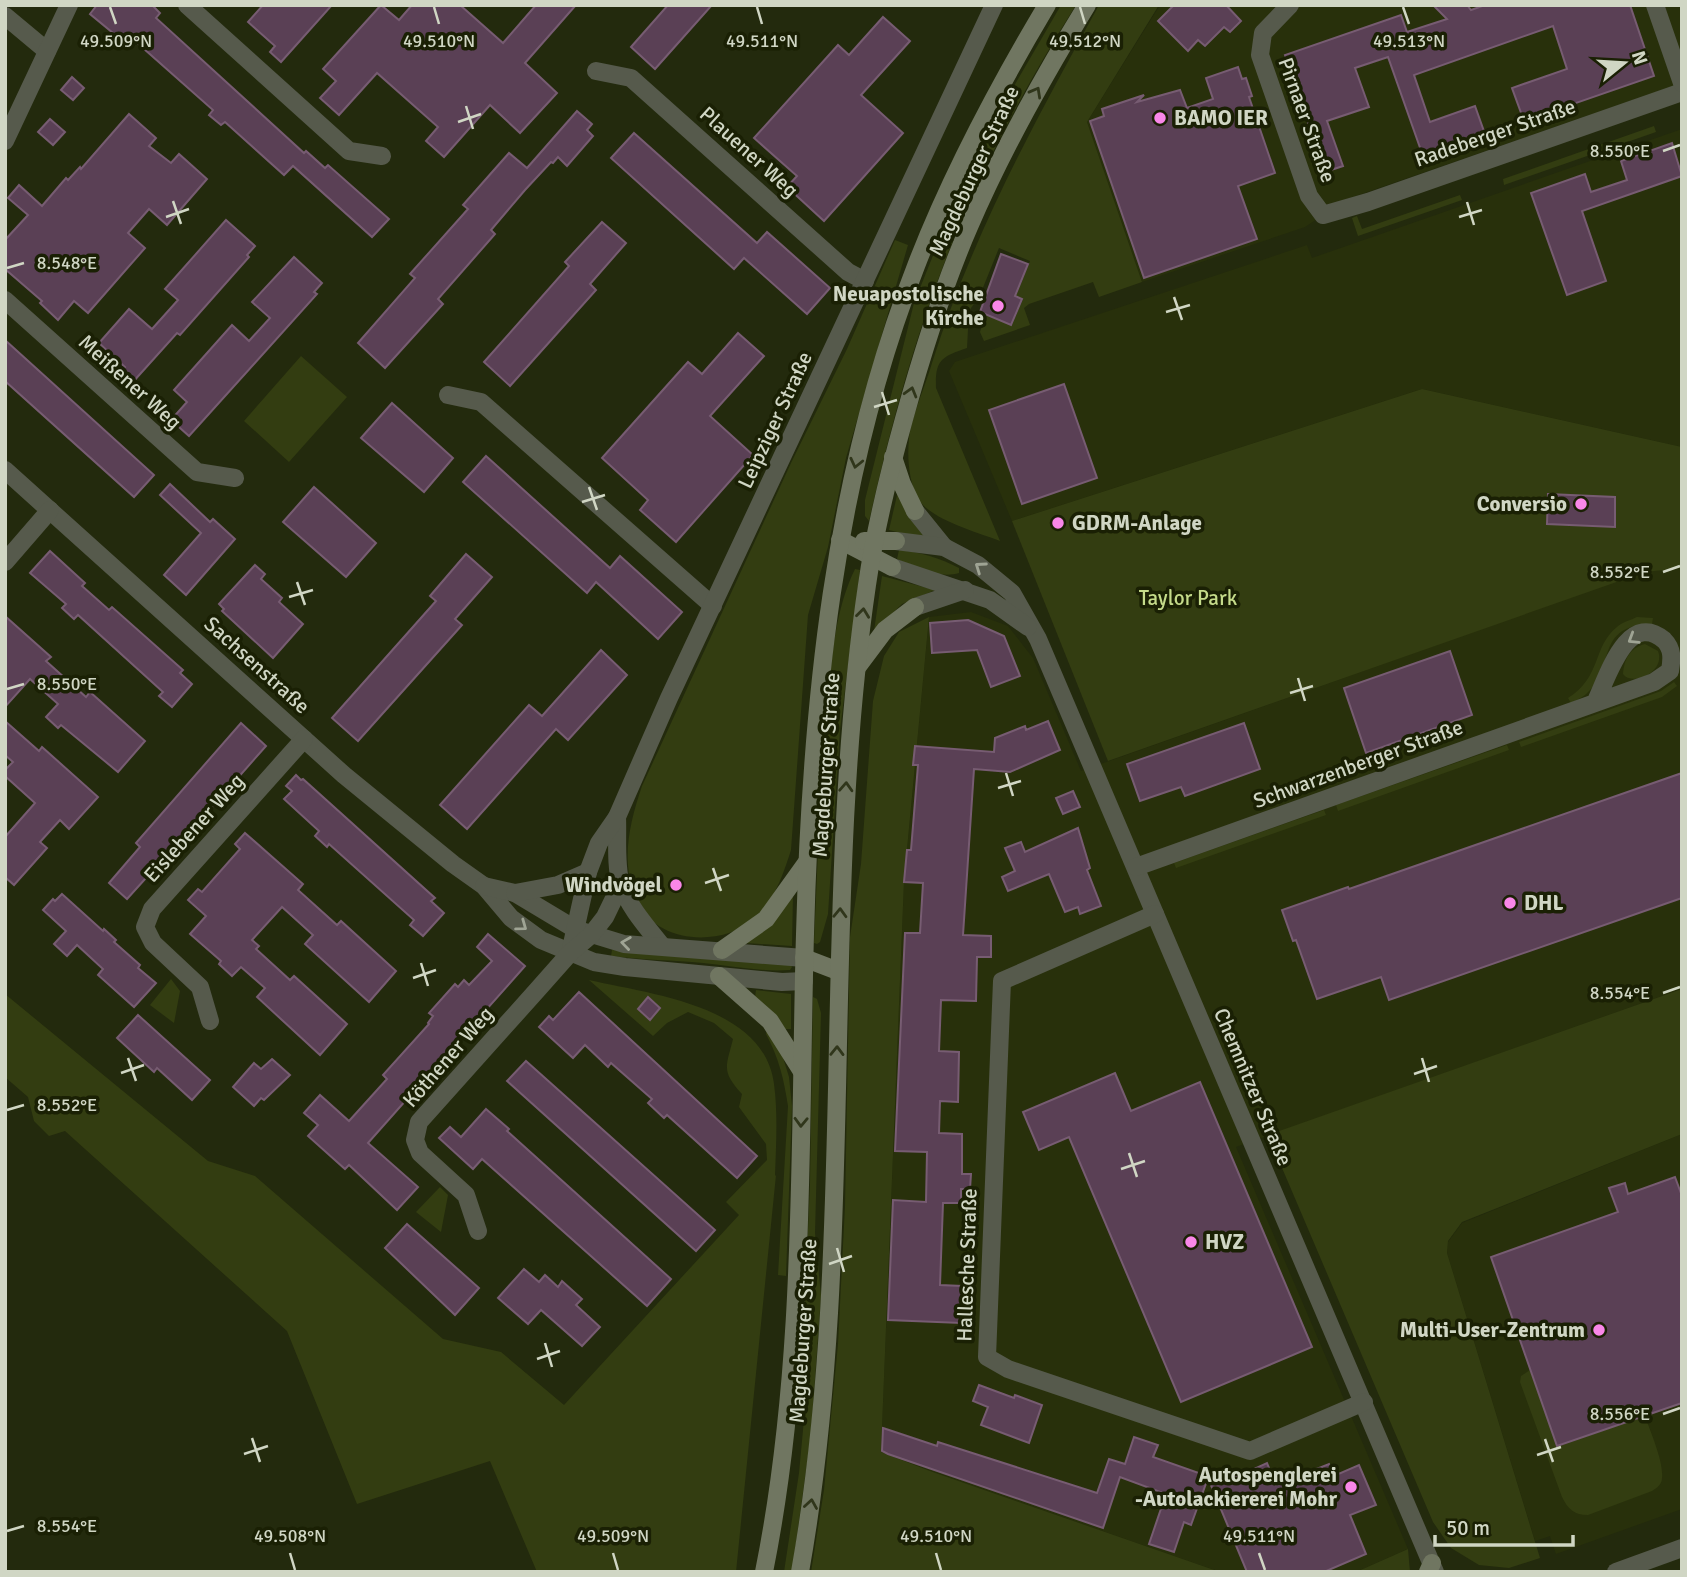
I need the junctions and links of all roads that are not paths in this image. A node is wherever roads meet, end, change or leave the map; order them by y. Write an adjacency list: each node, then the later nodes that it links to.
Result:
1 (69, 5): 9 (street)
2 (187, 5): 14 (street)
3 (994, 5): 16 (street, Leipziger Straße)
4 (1046, 5): 24 (main road, Magdeburger Straße, one-way to 24)
5 (1087, 5): 19 (main road, Magdeburger Straße, one-way to 5)
6 (1290, 5): 15 (street, Pirnaer Straße)
7 (1655, 5): 11 (street)
8 (5, 16): 9 (street)
9 (47, 51): 13 (street)
10 (596, 71): 16 (street, Plauener Weg)
11 (1682, 83)
12 (1682, 92): 15 (street, Radeberger Straße)
13 (5, 141)
14 (383, 156)
15 (1323, 215)
16 (865, 281): 31 (street, Leipziger Straße)
17 (5, 300): 21 (street, Meißener Weg)
18 (448, 395): 31 (street)
19 (893, 457): 23 (main road); 27 (main road, Magdeburger Straße)
20 (5, 470): 22 (street, Sachsenstraße)
21 (235, 478)
22 (50, 510): 28 (street); 36 (street, Sachsenstraße)
23 (915, 512): 26 (street, Chemnitzer Straße)
24 (840, 540): 27 (main road); 38 (main road, Magdeburger Straße)
25 (896, 541): 26 (street, Chemnitzer Straße); 27 (main road)
26 (944, 547): 33 (street, Chemnitzer Straße, one-way to 26)
27 (872, 549): 29 (main road); 34 (main road, Magdeburger Straße, one-way to 27)
28 (5, 562)
29 (892, 567): 30 (street, Chemnitzer Straße)
30 (965, 590): 32 (street); 33 (street, Chemnitzer Straße)
31 (712, 606): 37 (street, Leipziger Straße)
32 (915, 607): 34 (main road)
33 (1031, 629): 39 (street, Chemnitzer Straße)
34 (856, 669): 50 (main road, Magdeburger Straße, one-way to 34)
35 (1595, 703): 35 (street, Schwarzenberger Straße, one-way to 35); 39 (street, Schwarzenberger Straße)
36 (304, 738): 42 (street, Sachsenstraße); 53 (street, Eislebener Weg)
37 (617, 817): 40 (street, Leipziger Straße); 41 (street, Leipziger Straße)
38 (807, 862): 47 (main road); 49 (main road, Magdeburger Straße)
39 (1136, 867): 44 (street, Chemnitzer Straße)
40 (588, 872): 43 (street); 45 (street, Leipziger Straße)
41 (621, 884): 45 (street); 46 (street, Leipziger Straße)
42 (484, 886): 43 (street, Sachsenstraße); 48 (street, Sachsenstraße, one-way to 48)
43 (515, 893): 45 (street, Sachsenstraße)
44 (1155, 915): 56 (street, Chemnitzer Straße); 56 (street, Hallesche Straße)
45 (583, 932): 46 (street, Sachsenstraße, one-way to 45); 48 (street)
46 (662, 946): 47 (street, Sachsenstraße)
47 (722, 950): 49 (street, Sachsenstraße)
48 (570, 953): 51 (street, Sachsenstraße); 55 (street, Köthener Weg)
49 (804, 958): 50 (main road); 52 (main road, Magdeburger Straße)
50 (838, 971): 52 (main road); 60 (main road, Magdeburger Straße, one-way to 50)
51 (719, 976): 52 (street, Sachsenstraße); 54 (main road)
52 (804, 981): 54 (main road, Magdeburger Straße)
53 (210, 1021)
54 (802, 1072): 59 (main road, Magdeburger Straße, one-way to 59)
55 (478, 1231)
56 (1364, 1402): 58 (street, Chemnitzer Straße)
57 (1682, 1548): 62 (street)
58 (1432, 1569): 61 (street, Chemnitzer Straße)
59 (764, 1572)
60 (800, 1572)
61 (1449, 1572)
62 (1616, 1572)

